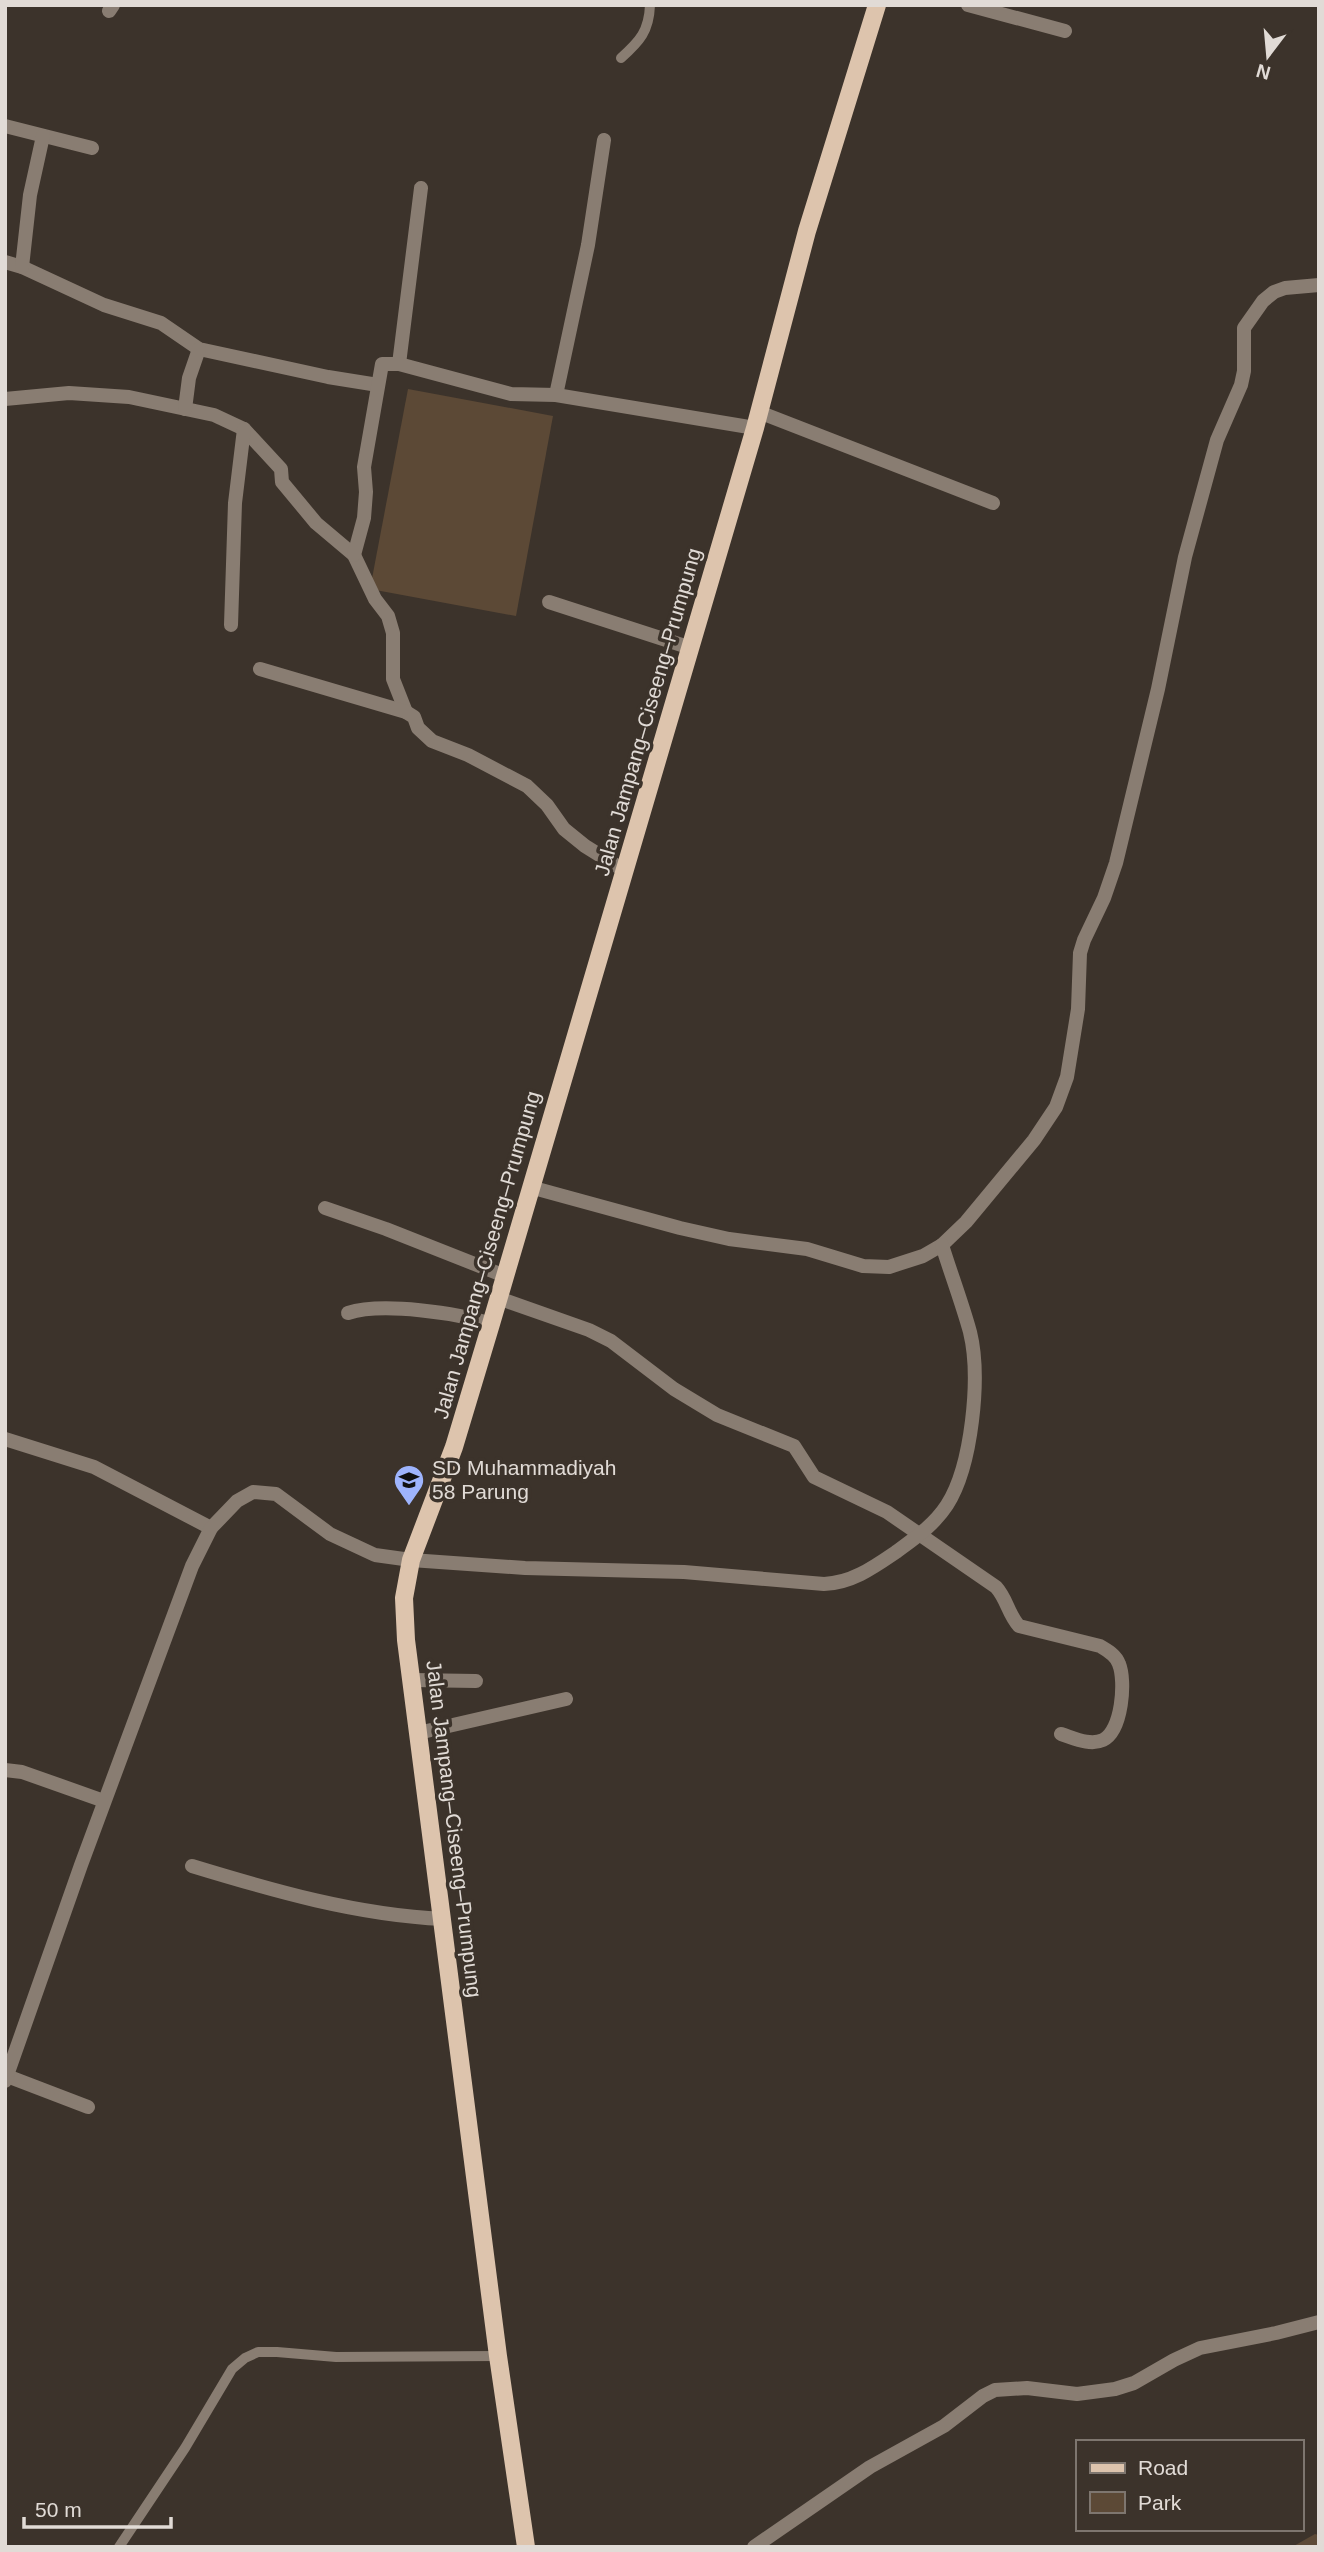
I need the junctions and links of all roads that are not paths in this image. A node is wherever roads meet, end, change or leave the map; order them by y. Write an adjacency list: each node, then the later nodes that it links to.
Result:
1 (650, 5): 5 (lane)
2 (877, 5): 20 (main road, Jalan Jampang–Ciseeng–Prumpung)
3 (968, 5): 4 (street)
4 (1065, 31)
5 (621, 58)
6 (5, 126): 7 (street)
7 (43, 135): 9 (street); 12 (street)
8 (604, 141): 17 (street)
9 (92, 148)
10 (421, 188): 15 (street)
11 (5, 262): 12 (street)
12 (22, 267): 14 (street)
13 (1319, 285): 32 (street)
14 (200, 349): 16 (street); 19 (street)
15 (400, 364): 16 (street); 17 (street)
16 (378, 385): 23 (street)
17 (555, 395): 20 (street)
18 (5, 399): 19 (street)
19 (185, 409): 21 (street)
20 (757, 420): 22 (street); 26 (main road, Jalan Jampang–Ciseeng–Prumpung)
21 (244, 429): 23 (street); 25 (street)
22 (993, 503)
23 (354, 555): 28 (street)
24 (549, 602): 26 (street)
25 (231, 625)
26 (691, 648): 29 (main road, Jalan Jampang–Ciseeng–Prumpung)
27 (260, 669): 28 (street)
28 (406, 712): 29 (street)
29 (625, 871): 30 (main road, Jalan Jampang–Ciseeng–Prumpung)
30 (530, 1187): 32 (street); 33 (main road, Jalan Jampang–Ciseeng–Prumpung)
31 (324, 1208): 33 (street)
32 (942, 1245): 39 (street)
33 (505, 1276): 34 (main road, Jalan Jampang–Ciseeng–Prumpung)
34 (498, 1298): 36 (main road, Jalan Jampang–Ciseeng–Prumpung); 39 (street)
35 (348, 1313): 36 (street)
36 (491, 1324): 40 (main road, Jalan Jampang–Ciseeng–Prumpung)
37 (5, 1439): 38 (street)
38 (211, 1528): 40 (street); 47 (street)
39 (919, 1536): 40 (street); 45 (street)
40 (411, 1560): 41 (main road, Jalan Jampang–Ciseeng–Prumpung)
41 (412, 1680): 42 (street); 44 (main road, Jalan Jampang–Ciseeng–Prumpung)
42 (475, 1681)
43 (566, 1699): 44 (street)
44 (418, 1733): 49 (main road, Jalan Jampang–Ciseeng–Prumpung)
45 (1061, 1734)
46 (5, 1770): 47 (street)
47 (104, 1801): 50 (street)
48 (192, 1866): 49 (street)
49 (443, 1919): 53 (main road, Jalan Jampang–Ciseeng–Prumpung)
50 (6, 2078): 51 (street)
51 (88, 2107)
52 (1319, 2322): 56 (street)
53 (498, 2357): 54 (lane); 55 (main road, Jalan Jampang–Ciseeng–Prumpung)
54 (119, 2547)
55 (526, 2547)
56 (754, 2547)

